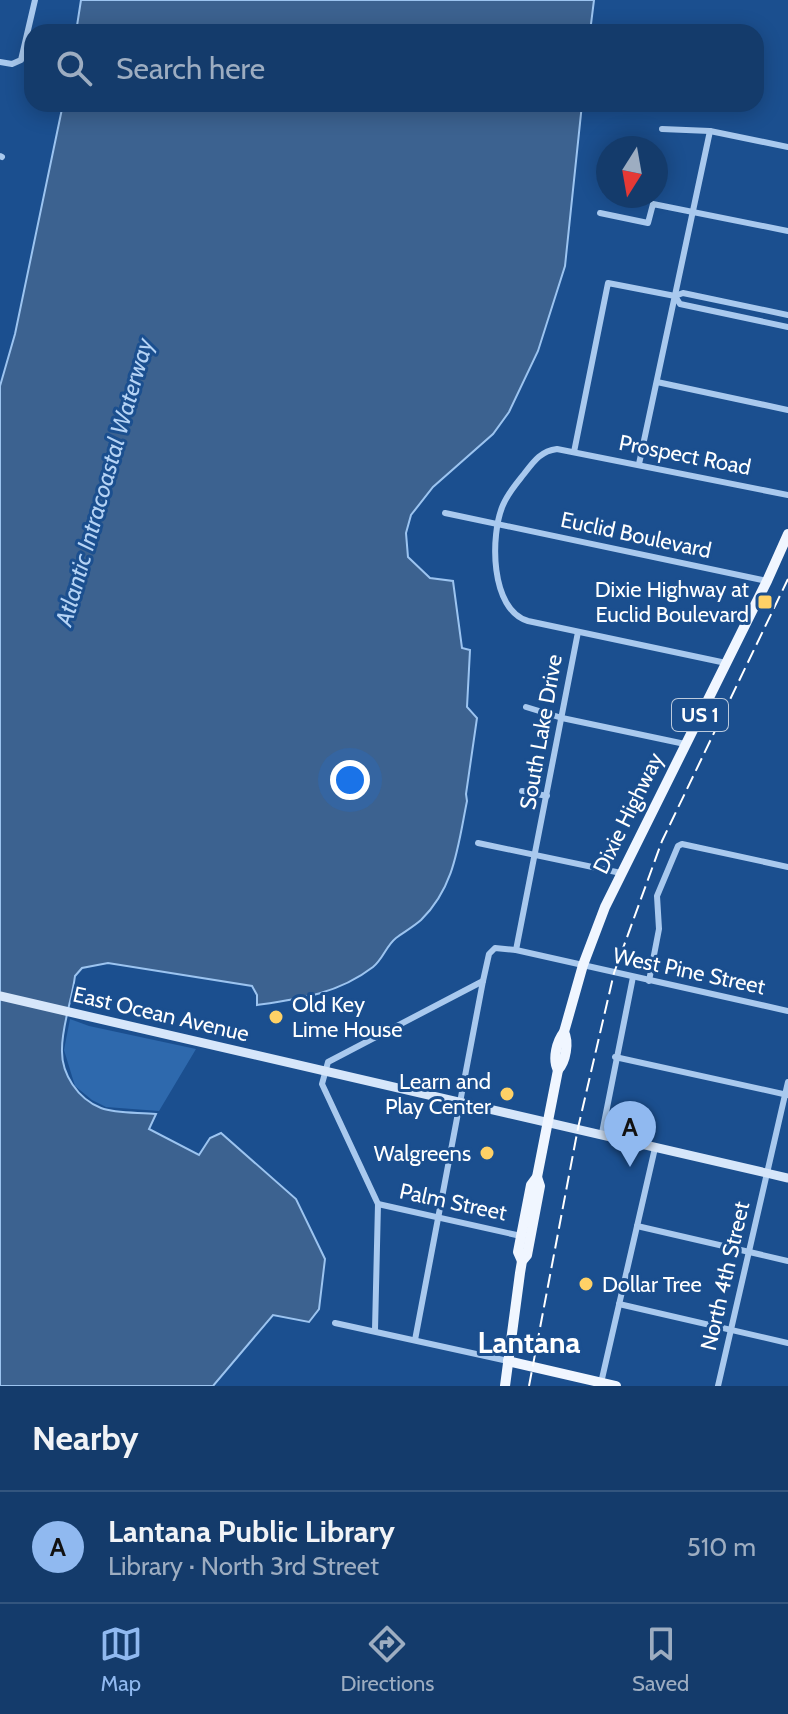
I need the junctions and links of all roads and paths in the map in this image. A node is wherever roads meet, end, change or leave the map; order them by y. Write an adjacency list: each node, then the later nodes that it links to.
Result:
1 (35, 0): 2 (street)
2 (29, 24)
3 (24, 47): 4 (street)
4 (0, 62)
5 (662, 129): 6 (street)
6 (710, 131): 7 (street); 9 (street)
7 (788, 147)
8 (600, 213): 9 (street)
9 (693, 213): 10 (street); 11 (street)
10 (788, 231)
11 (675, 296): 12 (street); 13 (street); 14 (street); 16 (street)
12 (788, 315)
13 (788, 327)
14 (657, 382): 15 (street); 17 (street)
15 (788, 410)
16 (574, 452): 17 (street, Prospect Road); 20 (street, South Lake Drive)
17 (639, 464): 18 (street, Prospect Road)
18 (788, 495)
19 (445, 513): 20 (street, Euclid Boulevard)
20 (498, 524): 22 (street, Euclid Boulevard); 23 (street, South Lake Drive)
21 (788, 534): 22 (main road, Dixie Highway / US 1)
22 (767, 581): 24 (main road, Dixie Highway / US 1)
23 (578, 632): 24 (street); 26 (street, South Lake Drive)
24 (726, 663): 27 (main road, Dixie Highway / US 1)
25 (526, 707): 26 (street)
26 (562, 718): 27 (street); 29 (street, South Lake Drive)
27 (685, 744): 33 (main road, Dixie Highway / US 1)
28 (522, 791): 29 (street)
29 (547, 796): 31 (street, South Lake Drive)
30 (478, 843): 31 (street)
31 (536, 855): 33 (street); 34 (street, South Lake Drive)
32 (788, 867): 38 (street)
33 (621, 873): 35 (main road, Dixie Highway / US 1)
34 (516, 950): 35 (street, West Pine Street); 37 (street)
35 (583, 965): 36 (street, West Pine Street); 46 (main road, Dixie Highway / US 1)
36 (633, 977): 38 (street, West Pine Street); 41 (street)
37 (483, 981): 42 (street); 45 (street)
38 (649, 981): 40 (street, West Pine Street)
39 (0, 996): 42 (main road, East Ocean Avenue)
40 (788, 1011)
41 (615, 1057): 44 (street); 47 (street)
42 (324, 1070): 45 (main road, East Ocean Avenue); 52 (street)
43 (788, 1082): 44 (street, North 4th Street)
44 (786, 1095): 49 (street, North 4th Street)
45 (460, 1102): 46 (main road, East Ocean Avenue); 53 (street)
46 (548, 1121): 47 (main road, East Ocean Avenue); 50 (main road, Dixie Highway / US 1)
47 (602, 1133): 48 (main road, East Ocean Avenue)
48 (655, 1148): 49 (main road, East Ocean Avenue); 54 (street)
49 (767, 1173): 51 (main road, East Ocean Avenue); 56 (street, North 4th Street)
50 (537, 1177): 55 (main road, Dixie Highway / US 1); 57 (main road, Dixie Highway / US 1)
51 (788, 1178)
52 (378, 1204): 53 (street, Palm Street); 61 (street)
53 (438, 1217): 55 (street, Palm Street); 63 (street)
54 (637, 1226): 56 (street); 59 (street)
55 (521, 1236): 57 (main road, Dixie Highway / US 1)
56 (749, 1252): 58 (street); 62 (street, North 4th Street)
57 (522, 1261): 65 (main road, Dixie Highway / US 1)
58 (788, 1261)
59 (619, 1304): 62 (street); 66 (street)
60 (335, 1323): 61 (street)
61 (375, 1330): 63 (street)
62 (731, 1330): 64 (street); 69 (street, North 4th Street)
63 (415, 1340): 65 (street)
64 (788, 1343)
65 (508, 1361): 66 (main road); 67 (main road, US 1)
66 (601, 1383): 68 (main road)
67 (505, 1386)
68 (616, 1386)
69 (718, 1386)

